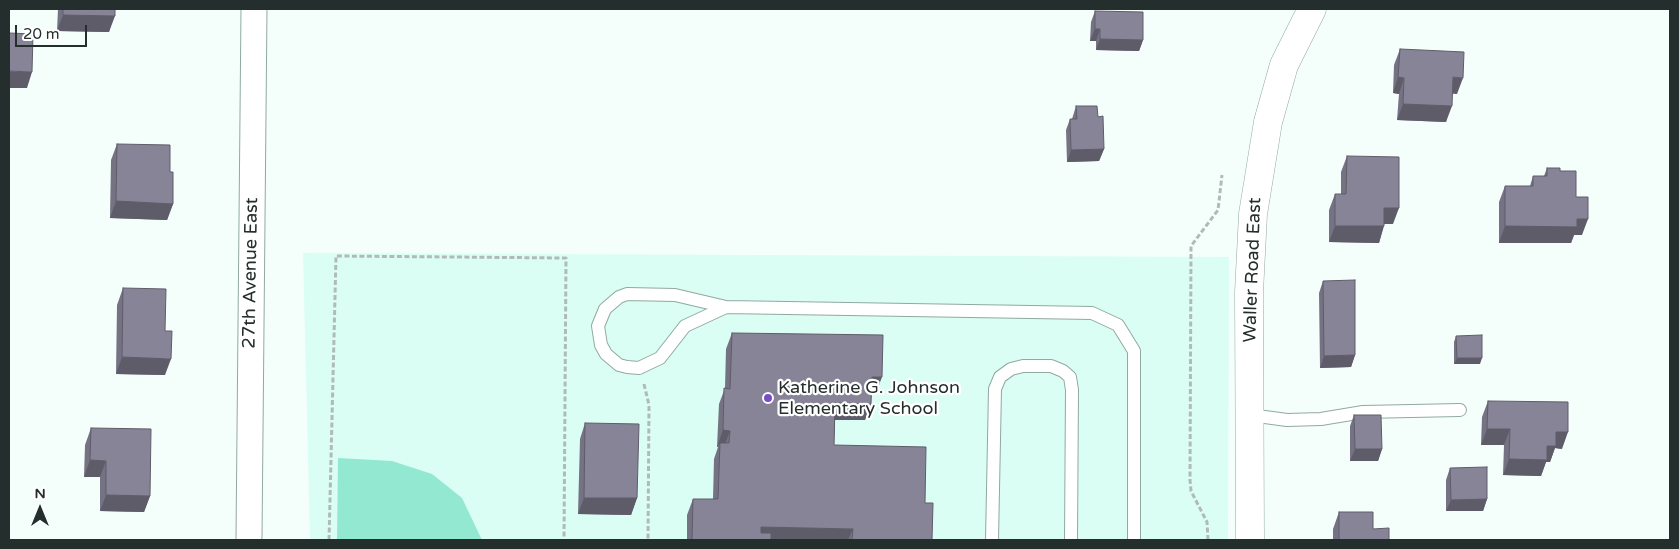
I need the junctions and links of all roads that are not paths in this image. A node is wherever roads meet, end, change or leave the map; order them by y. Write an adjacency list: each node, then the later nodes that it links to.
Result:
1 (254, 9): 6 (street, 27th Avenue East)
2 (1312, 9): 5 (street, Waller Road East)
3 (726, 307): 3 (lane); 9 (lane)
4 (1460, 410): 5 (lane)
5 (1250, 415): 10 (street, Waller Road East)
6 (249, 537)
7 (992, 540): 8 (lane)
8 (1071, 540)
9 (1134, 540)
10 (1250, 540)

